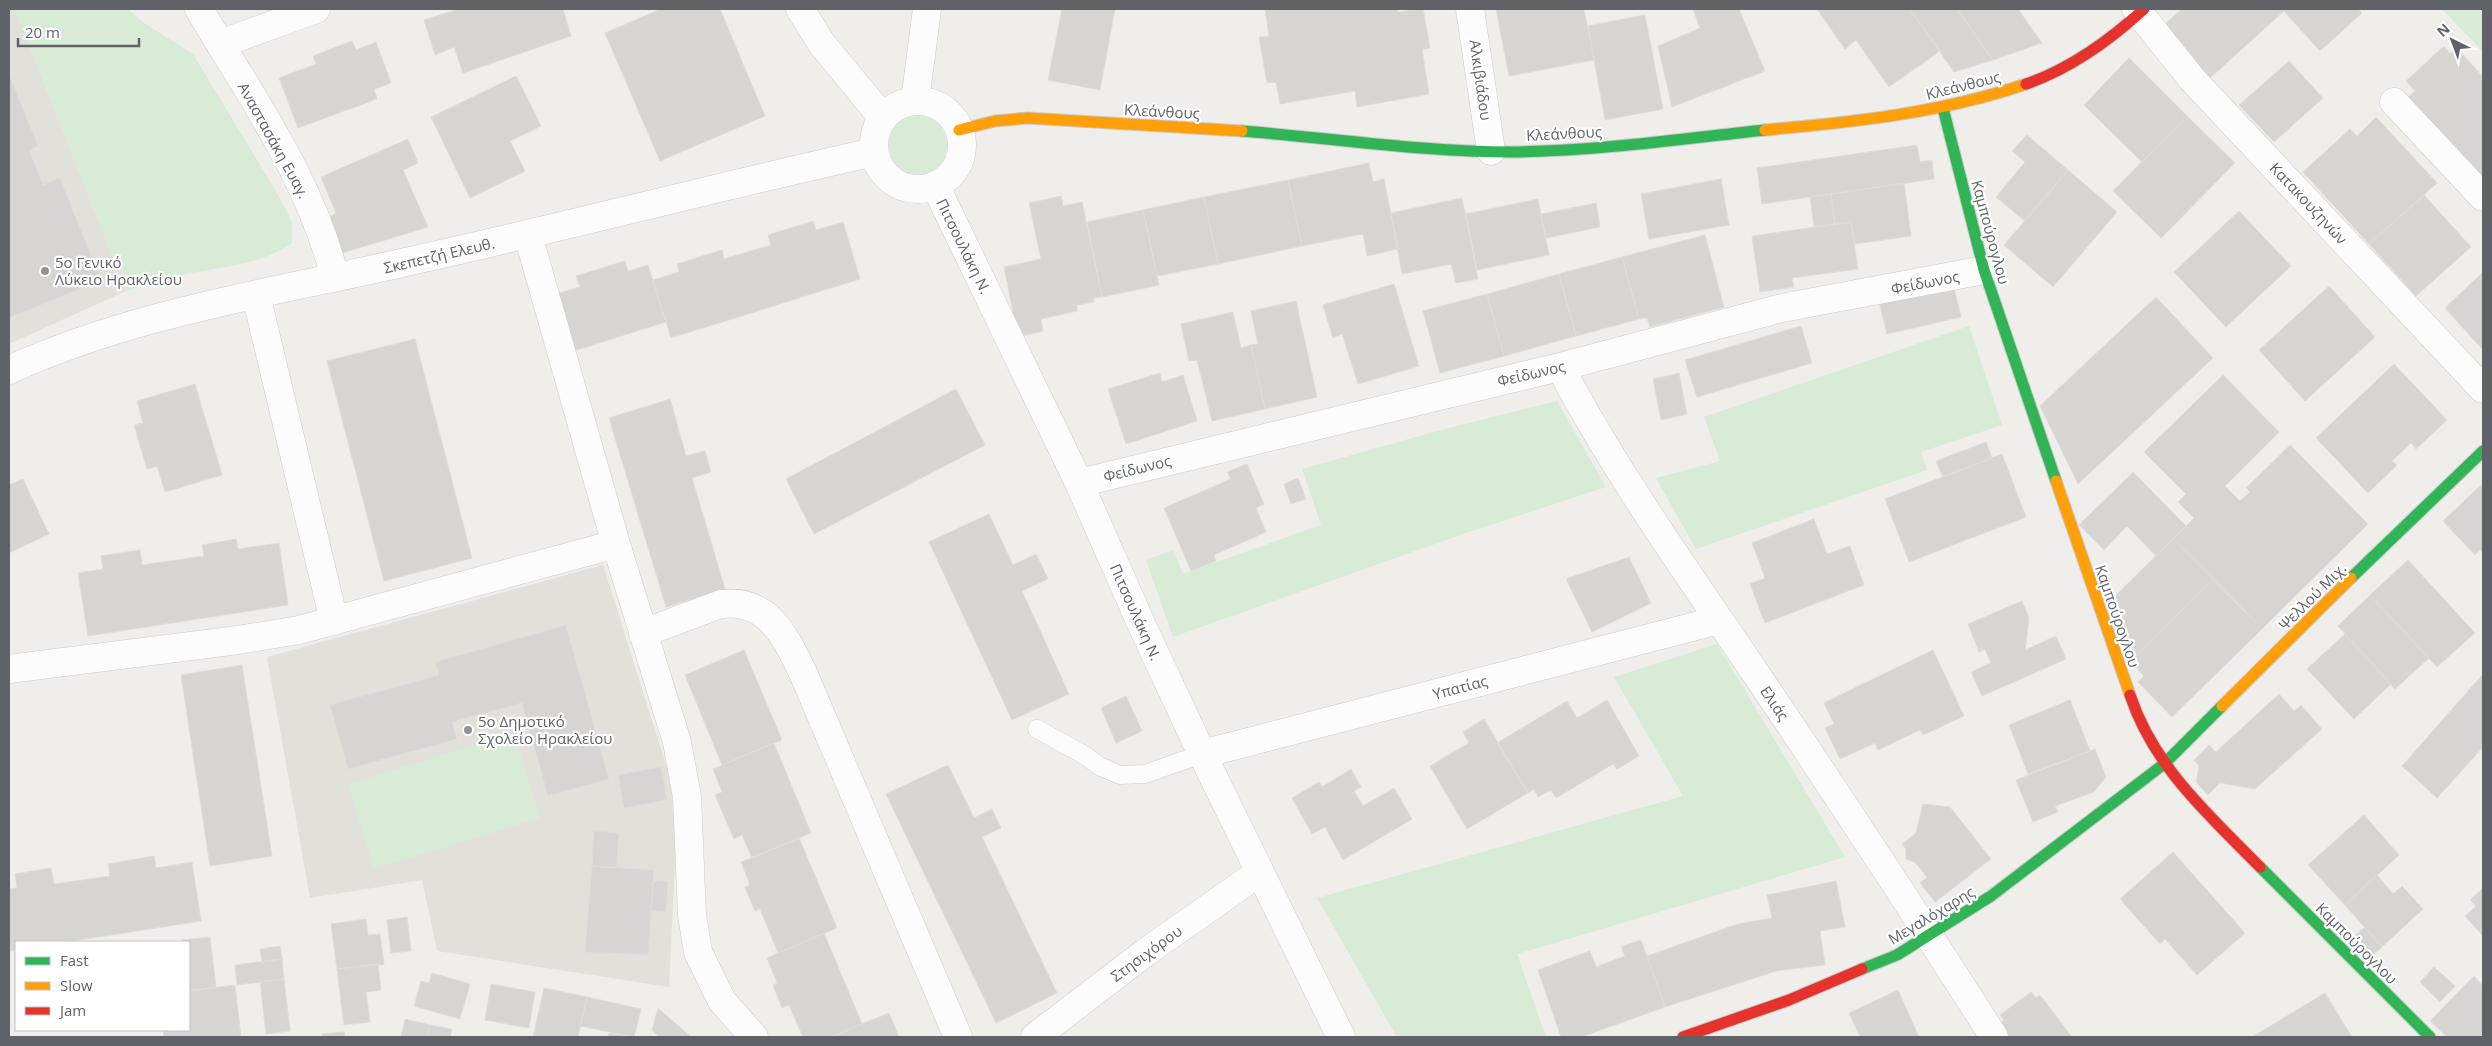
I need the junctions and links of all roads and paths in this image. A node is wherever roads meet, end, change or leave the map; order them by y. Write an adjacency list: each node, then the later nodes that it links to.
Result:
1 (199, 9): 7 (street, Αναστασάκη Ευαγ.)
2 (316, 9): 7 (street)
3 (800, 9): 11 (street)
4 (927, 9): 8 (street)
5 (1470, 9): 13 (street, Αλκιβιάδου)
6 (2140, 10): 10 (street, Κλεάνθους); 23 (street, Κατακουζηνών)
7 (220, 44): 19 (street, Αναστασάκη Ευαγ.)
8 (915, 101): 11 (street); 12 (street)
9 (2394, 102): 16 (street)
10 (1943, 108): 13 (street, Κλεάνθους); 18 (street, Καμπούρογλου)
11 (883, 118): 14 (street)
12 (959, 130): 13 (street, Κλεάνθους); 15 (street)
13 (1491, 151)
14 (874, 152): 15 (street); 17 (street, Σκεπετζή Ελευθ.)
15 (935, 185): 25 (street, Πιτσουλάκη Ν.)
16 (2483, 197)
17 (528, 235): 19 (street, Σκεπετζή Ελευθ.); 26 (street)
18 (1984, 270): 21 (street, Φείδωνος); 33 (street, Καμπούρογλου)
19 (334, 278): 20 (street, Σκεπετζή Ελευθ.)
20 (256, 295): 22 (street, Σκεπετζή Ελευθ.); 28 (street)
21 (1560, 367): 25 (street, Φείδωνος); 27 (street, Ελιάς)
22 (9, 370)
23 (2483, 389)
24 (2483, 451): 33 (street, Ψελλού Μιχ.)
25 (1079, 483): 32 (street, Πιτσουλάκη Ν.)
26 (616, 544): 28 (street); 29 (street)
27 (1719, 620): 32 (street, Υπατίας); 35 (street, Ελιάς)
28 (334, 621): 30 (street)
29 (643, 633): 36 (street); 37 (street)
30 (9, 669)
31 (1037, 729): 32 (lane)
32 (1202, 754): 34 (street, Πιτσουλάκη Ν.)
33 (2164, 764): 35 (street, Μεγαλόχαρης); 42 (street, Καμπούρογλου)
34 (1260, 872): 38 (street, Στησιχόρου); 39 (street, Πιτσουλάκη Ν.)
35 (1930, 936): 40 (street, Μεγαλόχαρης); 41 (street, Ελιάς)
36 (754, 1037)
37 (958, 1037)
38 (1034, 1037)
39 (1341, 1037)
40 (1683, 1037)
41 (1994, 1037)
42 (2430, 1037)

